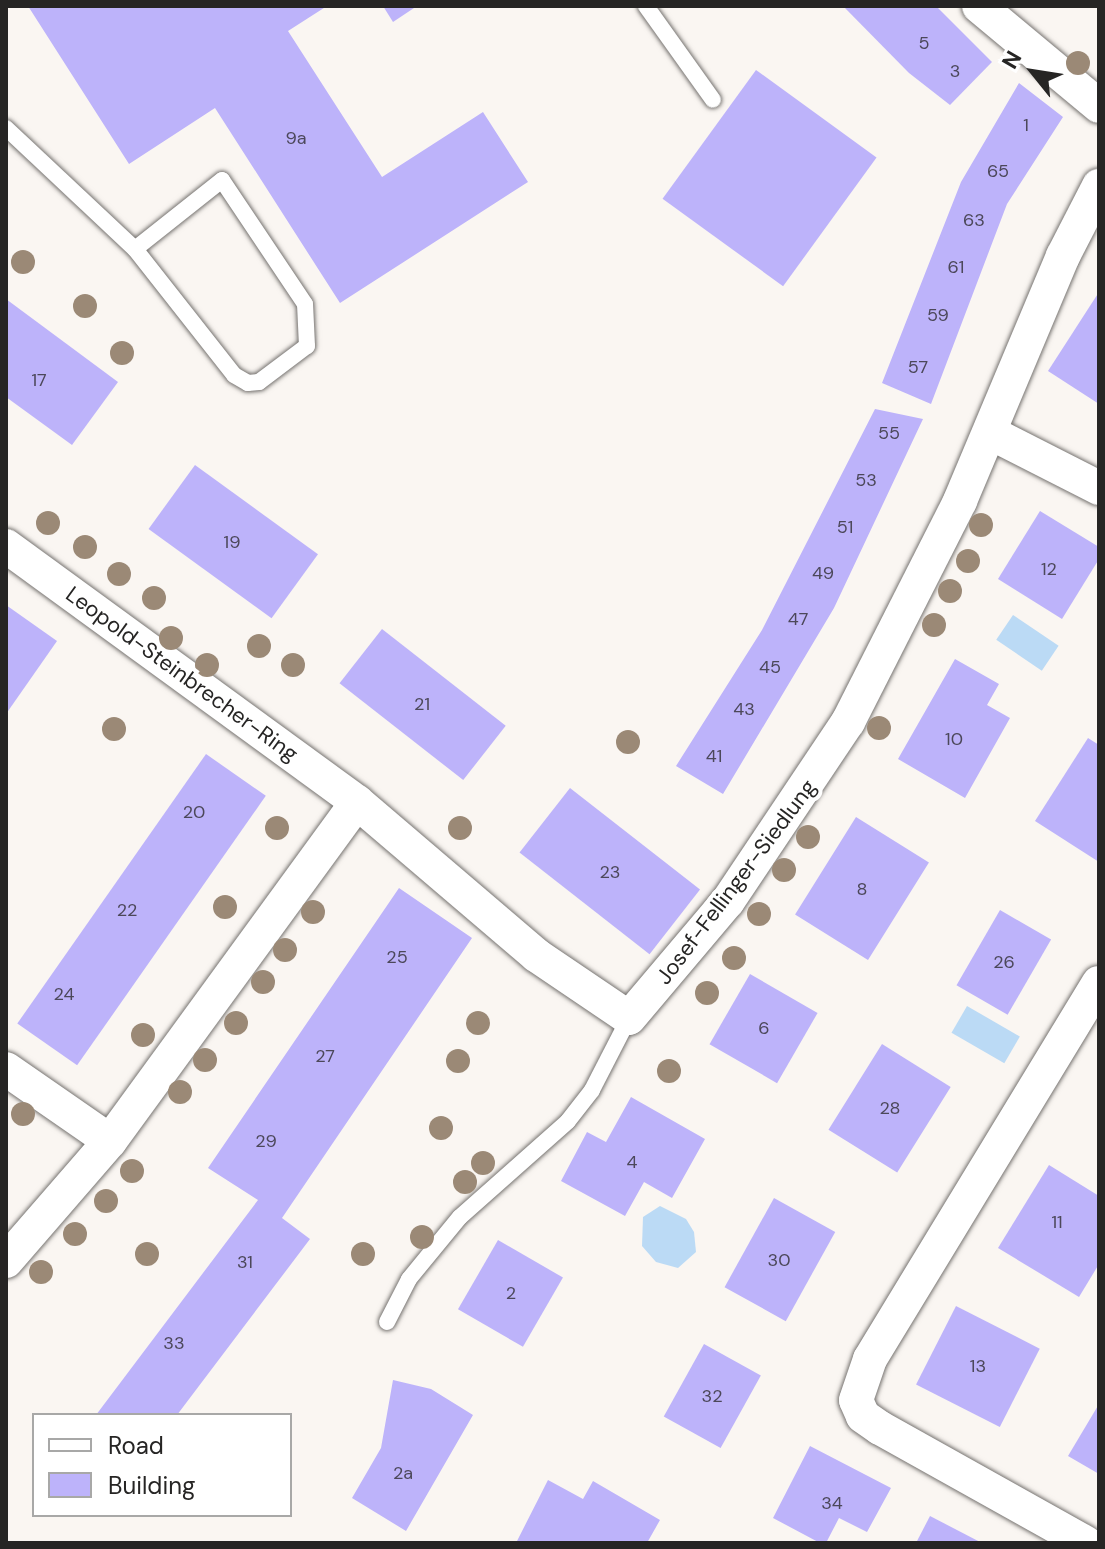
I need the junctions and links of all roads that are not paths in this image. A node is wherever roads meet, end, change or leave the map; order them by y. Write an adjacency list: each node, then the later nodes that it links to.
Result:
1 (646, 6): 3 (lane)
2 (979, 6): 4 (street)
3 (713, 100)
4 (1099, 106)
5 (6, 128): 7 (lane)
6 (1099, 186): 8 (street, Josef-Fellinger-Siedlung)
7 (135, 249): 7 (lane)
8 (991, 433): 9 (street); 13 (street, Josef-Fellinger-Siedlung)
9 (1099, 488)
10 (6, 546): 11 (street, Leopold-Steinbrecher-Ring)
11 (357, 802): 13 (street, Leopold-Steinbrecher-Ring); 15 (street)
12 (1099, 983): 18 (street)
13 (629, 1018): 17 (lane, Josef-Fellinger-Siedlung)
14 (6, 1069): 15 (street)
15 (110, 1141): 16 (street)
16 (6, 1261)
17 (387, 1322)
18 (1086, 1543)

